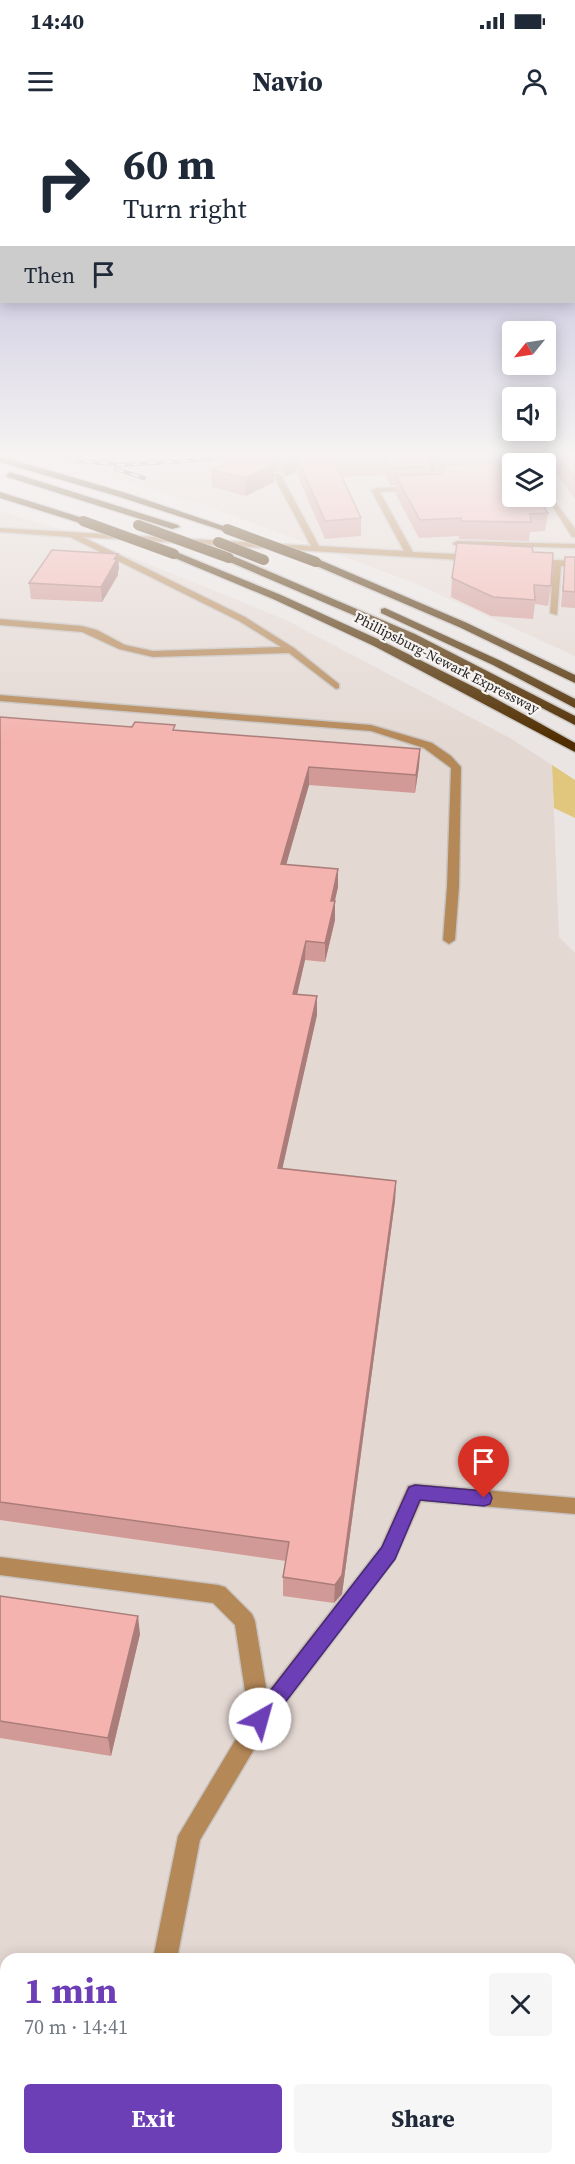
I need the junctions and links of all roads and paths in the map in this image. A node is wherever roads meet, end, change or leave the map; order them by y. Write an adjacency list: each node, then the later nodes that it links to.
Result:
1 (103, 550): 17 (street)
2 (164, 550): 23 (highway, Phillipsburg-Newark Expressway, bridge)
3 (208, 550): 22 (highway, Phillipsburg-Newark Expressway, bridge)
4 (239, 550): 10 (highway, bridge)
5 (284, 550): 18 (highway, bridge)
6 (353, 550): 8 (street)
7 (408, 550): 8 (street)
8 (410, 554): 9 (street)
9 (489, 559)
10 (268, 561)
11 (523, 561): 12 (street)
12 (557, 563): 13 (street); 15 (street)
13 (575, 564)
14 (374, 606): 21 (highway, Phillipsburg-Newark Expressway)
15 (554, 613)
16 (0, 622): 17 (street)
17 (291, 650): 19 (street)
18 (575, 679)
19 (336, 686)
20 (0, 698): 24 (street)
21 (575, 704)
22 (575, 721)
23 (575, 748)
24 (449, 940)
25 (575, 1506): 27 (street)
26 (0, 1566): 27 (street)
27 (260, 1719): 28 (street)
28 (166, 1953)

